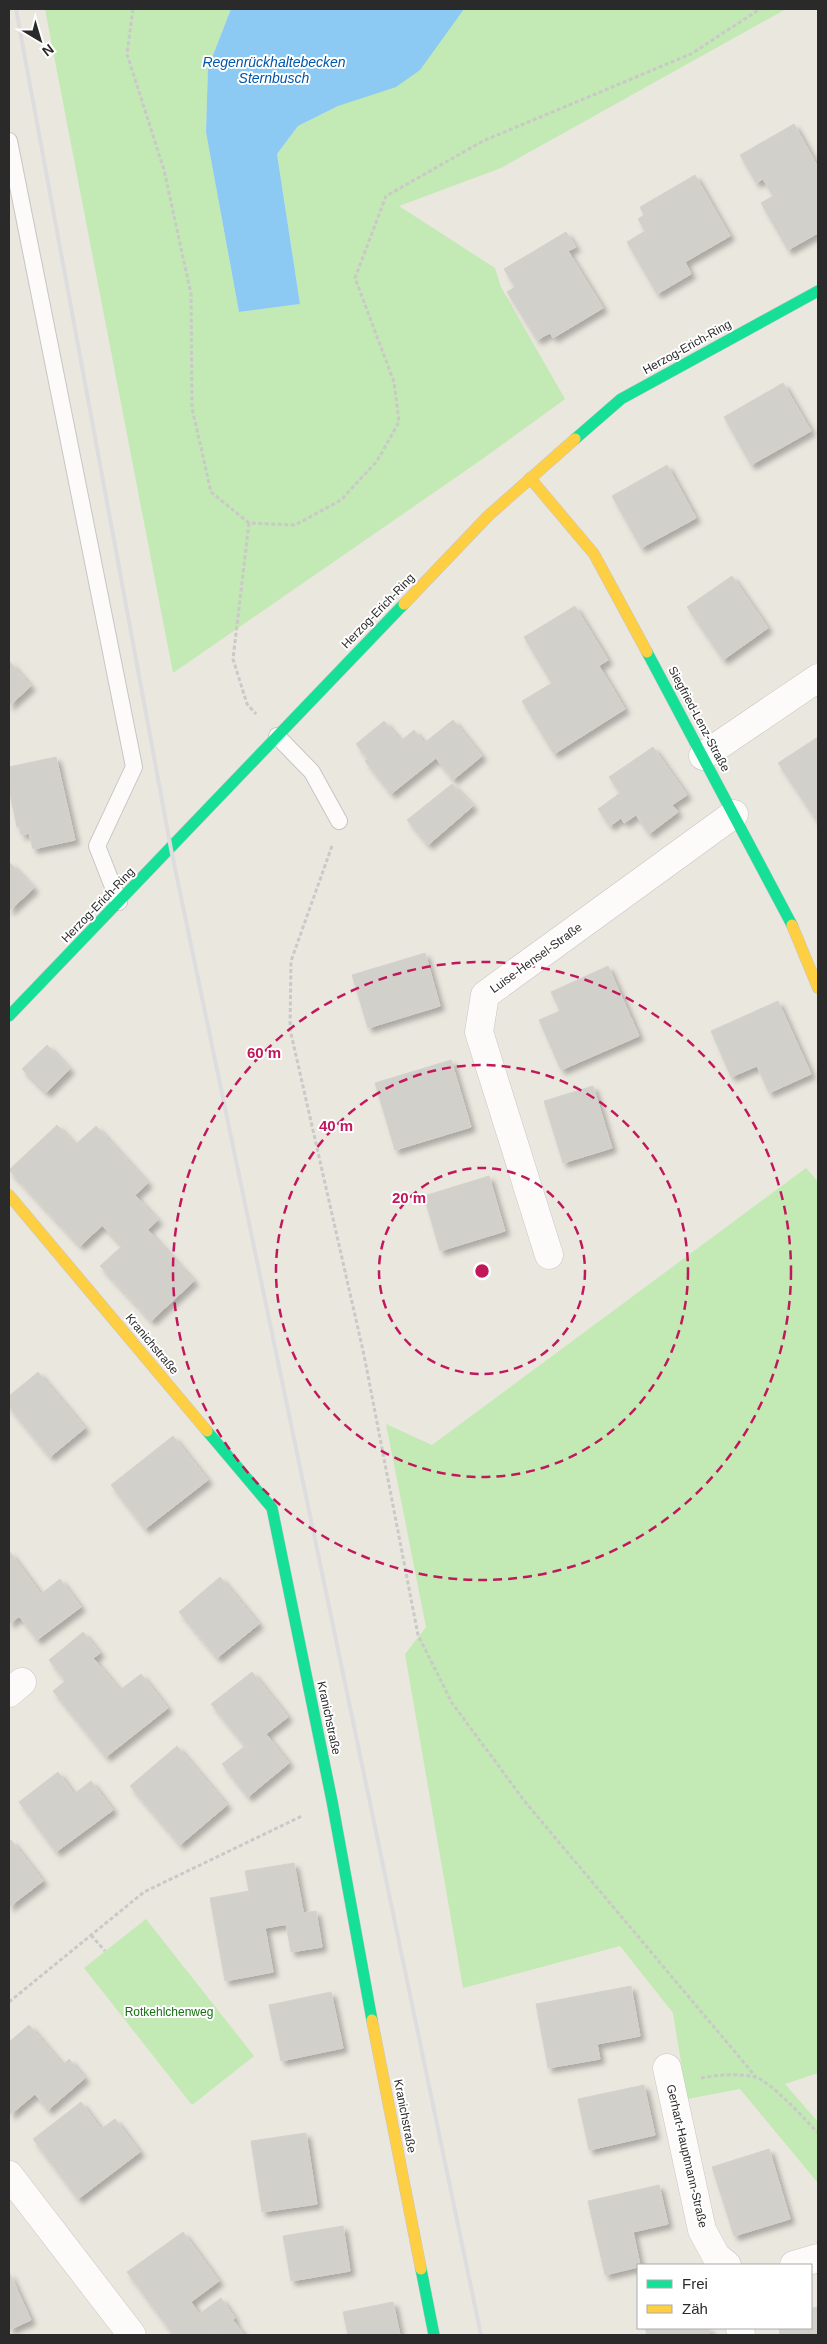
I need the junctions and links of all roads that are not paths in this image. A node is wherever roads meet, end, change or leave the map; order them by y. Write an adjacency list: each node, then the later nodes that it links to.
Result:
1 (9, 141): 9 (lane)
2 (818, 291): 3 (street, Herzog-Erich-Ring)
3 (530, 478): 5 (street, Herzog-Erich-Ring); 6 (street, Siegfried-Lenz-Straße)
4 (818, 678): 6 (street)
5 (277, 736): 8 (lane); 9 (street, Herzog-Erich-Ring)
6 (703, 756): 7 (street, Siegfried-Lenz-Straße)
7 (734, 814): 10 (street, Siegfried-Lenz-Straße); 13 (street, Luise-Hensel-Straße)
8 (339, 822)
9 (119, 902): 11 (street, Herzog-Erich-Ring)
10 (818, 988)
11 (9, 1016)
12 (9, 1195): 20 (street, Kranichstraße)
13 (549, 1255)
14 (669, 2076): 17 (street, Gerhart-Hauptmann-Straße)
15 (11, 2181): 19 (street)
16 (818, 2258): 18 (street)
17 (727, 2264)
18 (797, 2264)
19 (132, 2335)
20 (434, 2335)

